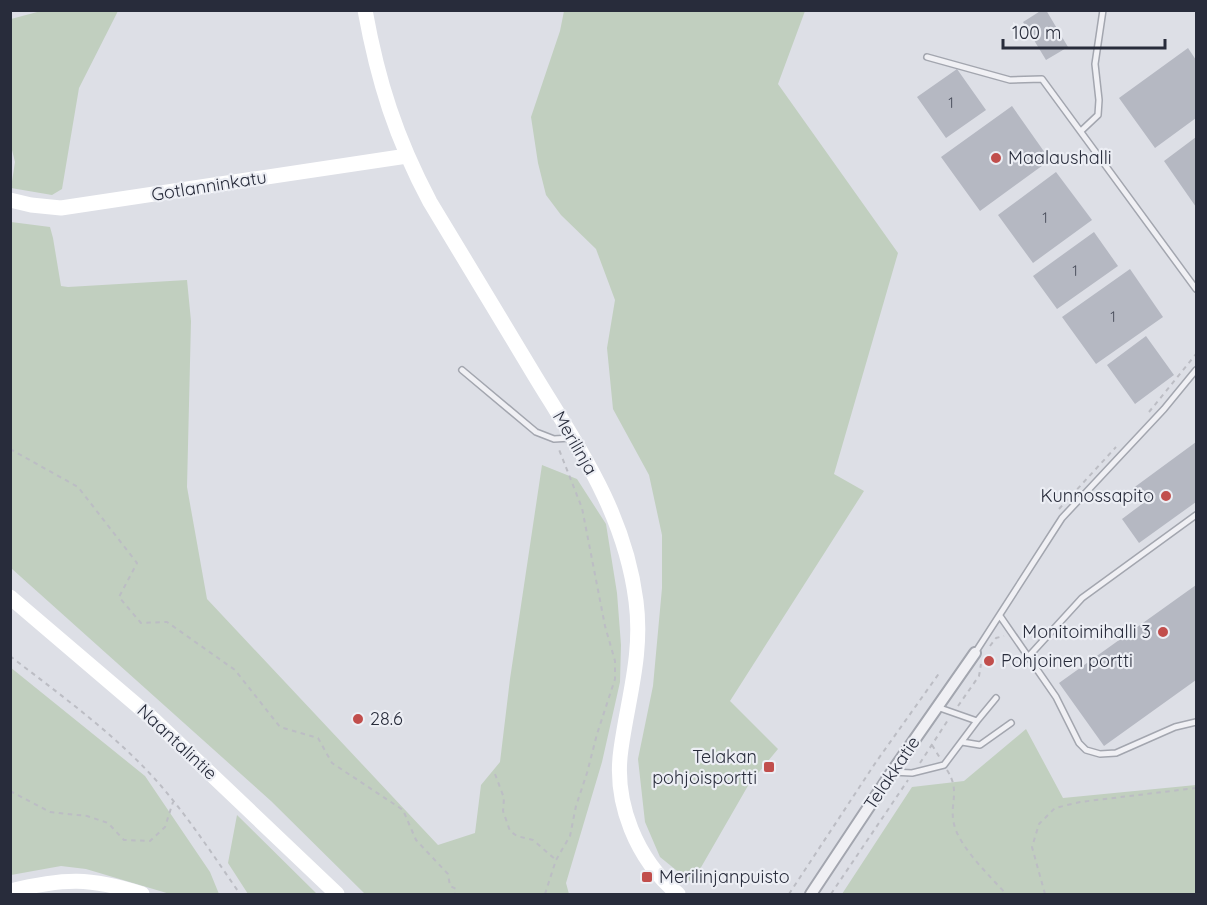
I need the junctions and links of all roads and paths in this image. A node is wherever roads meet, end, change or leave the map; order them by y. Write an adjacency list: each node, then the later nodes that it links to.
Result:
1 (365, 10): 5 (street, Merilinja)
2 (1102, 10): 4 (lane)
3 (927, 57): 4 (lane)
4 (1081, 131): 7 (lane)
5 (407, 156): 6 (street, Gotlanninkatu); 10 (street, Merilinja)
6 (10, 200)
7 (1197, 289)
8 (462, 370): 11 (lane)
9 (1197, 370): 15 (lane)
10 (573, 438): 11 (lane); 43 (street, Merilinja)
11 (554, 439): 36 (path)
12 (10, 449): 41 (path)
13 (1197, 515): 20 (lane)
14 (10, 597): 40 (street, Naantalintie)
15 (1000, 616): 18 (lane); 20 (lane)
16 (1006, 638): 17 (path)
17 (987, 651)
18 (975, 653): 23 (street, Telakkatie)
19 (10, 656): 34 (path)
20 (1029, 657): 25 (lane)
21 (940, 672): 44 (path)
22 (996, 698): 24 (lane)
23 (938, 707): 24 (lane); 30 (street, Telakkatie)
24 (977, 721): 27 (lane)
25 (1197, 722)
26 (1011, 723): 27 (lane)
27 (962, 742): 29 (lane)
28 (932, 745): 29 (path)
29 (944, 765): 30 (lane); 46 (path)
30 (892, 772): 45 (street, Telakkatie)
31 (495, 774): 36 (path)
32 (1197, 788): 47 (path)
33 (10, 791): 34 (path)
34 (173, 801): 39 (path)
35 (10, 860): 37 (path)
36 (556, 860): 42 (path)
37 (12, 892): 38 (street)
38 (142, 894)
39 (240, 894)
40 (338, 894)
41 (455, 894)
42 (545, 894)
43 (678, 894)
44 (789, 894)
45 (811, 894)
46 (1006, 894)
47 (1045, 894)

